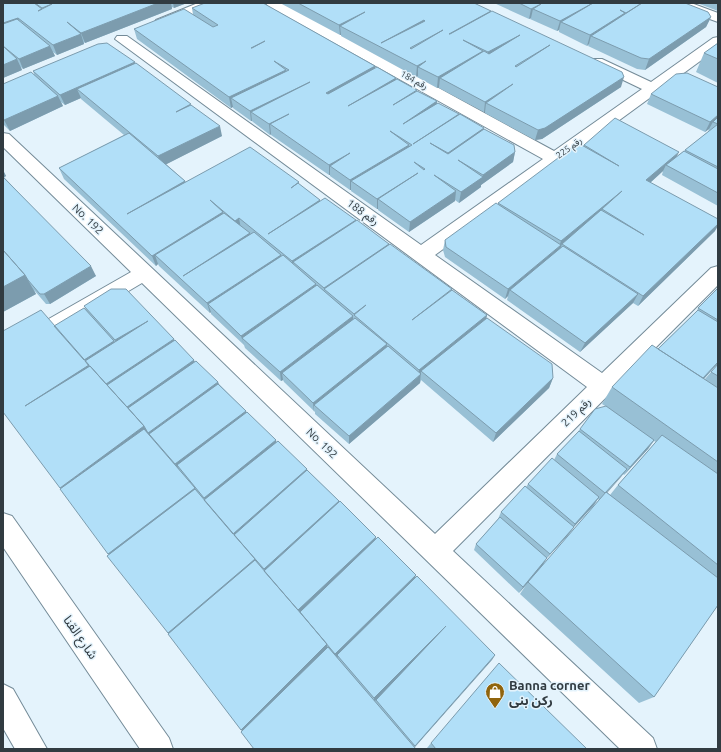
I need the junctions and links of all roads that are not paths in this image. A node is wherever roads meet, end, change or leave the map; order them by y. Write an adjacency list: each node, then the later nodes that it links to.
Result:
1 (210, 3): 5 (street)
2 (273, 3): 11 (street, رقم 184)
3 (679, 3): 4 (street)
4 (718, 18)
5 (151, 27)
6 (122, 39): 12 (street, رقم 188)
7 (718, 41): 9 (street, رقم 225)
8 (587, 58): 9 (street)
9 (652, 88): 11 (street, رقم 225)
10 (3, 138): 13 (street, No. 192)
11 (556, 158): 12 (street, رقم 225)
12 (421, 254): 16 (street, رقم 188)
13 (144, 272): 15 (street); 18 (street, No. 192)
14 (718, 273): 16 (street, رقم 219)
15 (3, 355)
16 (603, 386): 18 (street, رقم 219)
17 (3, 524): 21 (street, شارع القنا)
18 (435, 551): 22 (street, No. 192)
19 (3, 699): 20 (street)
20 (32, 749)
21 (158, 749)
22 (642, 749)

